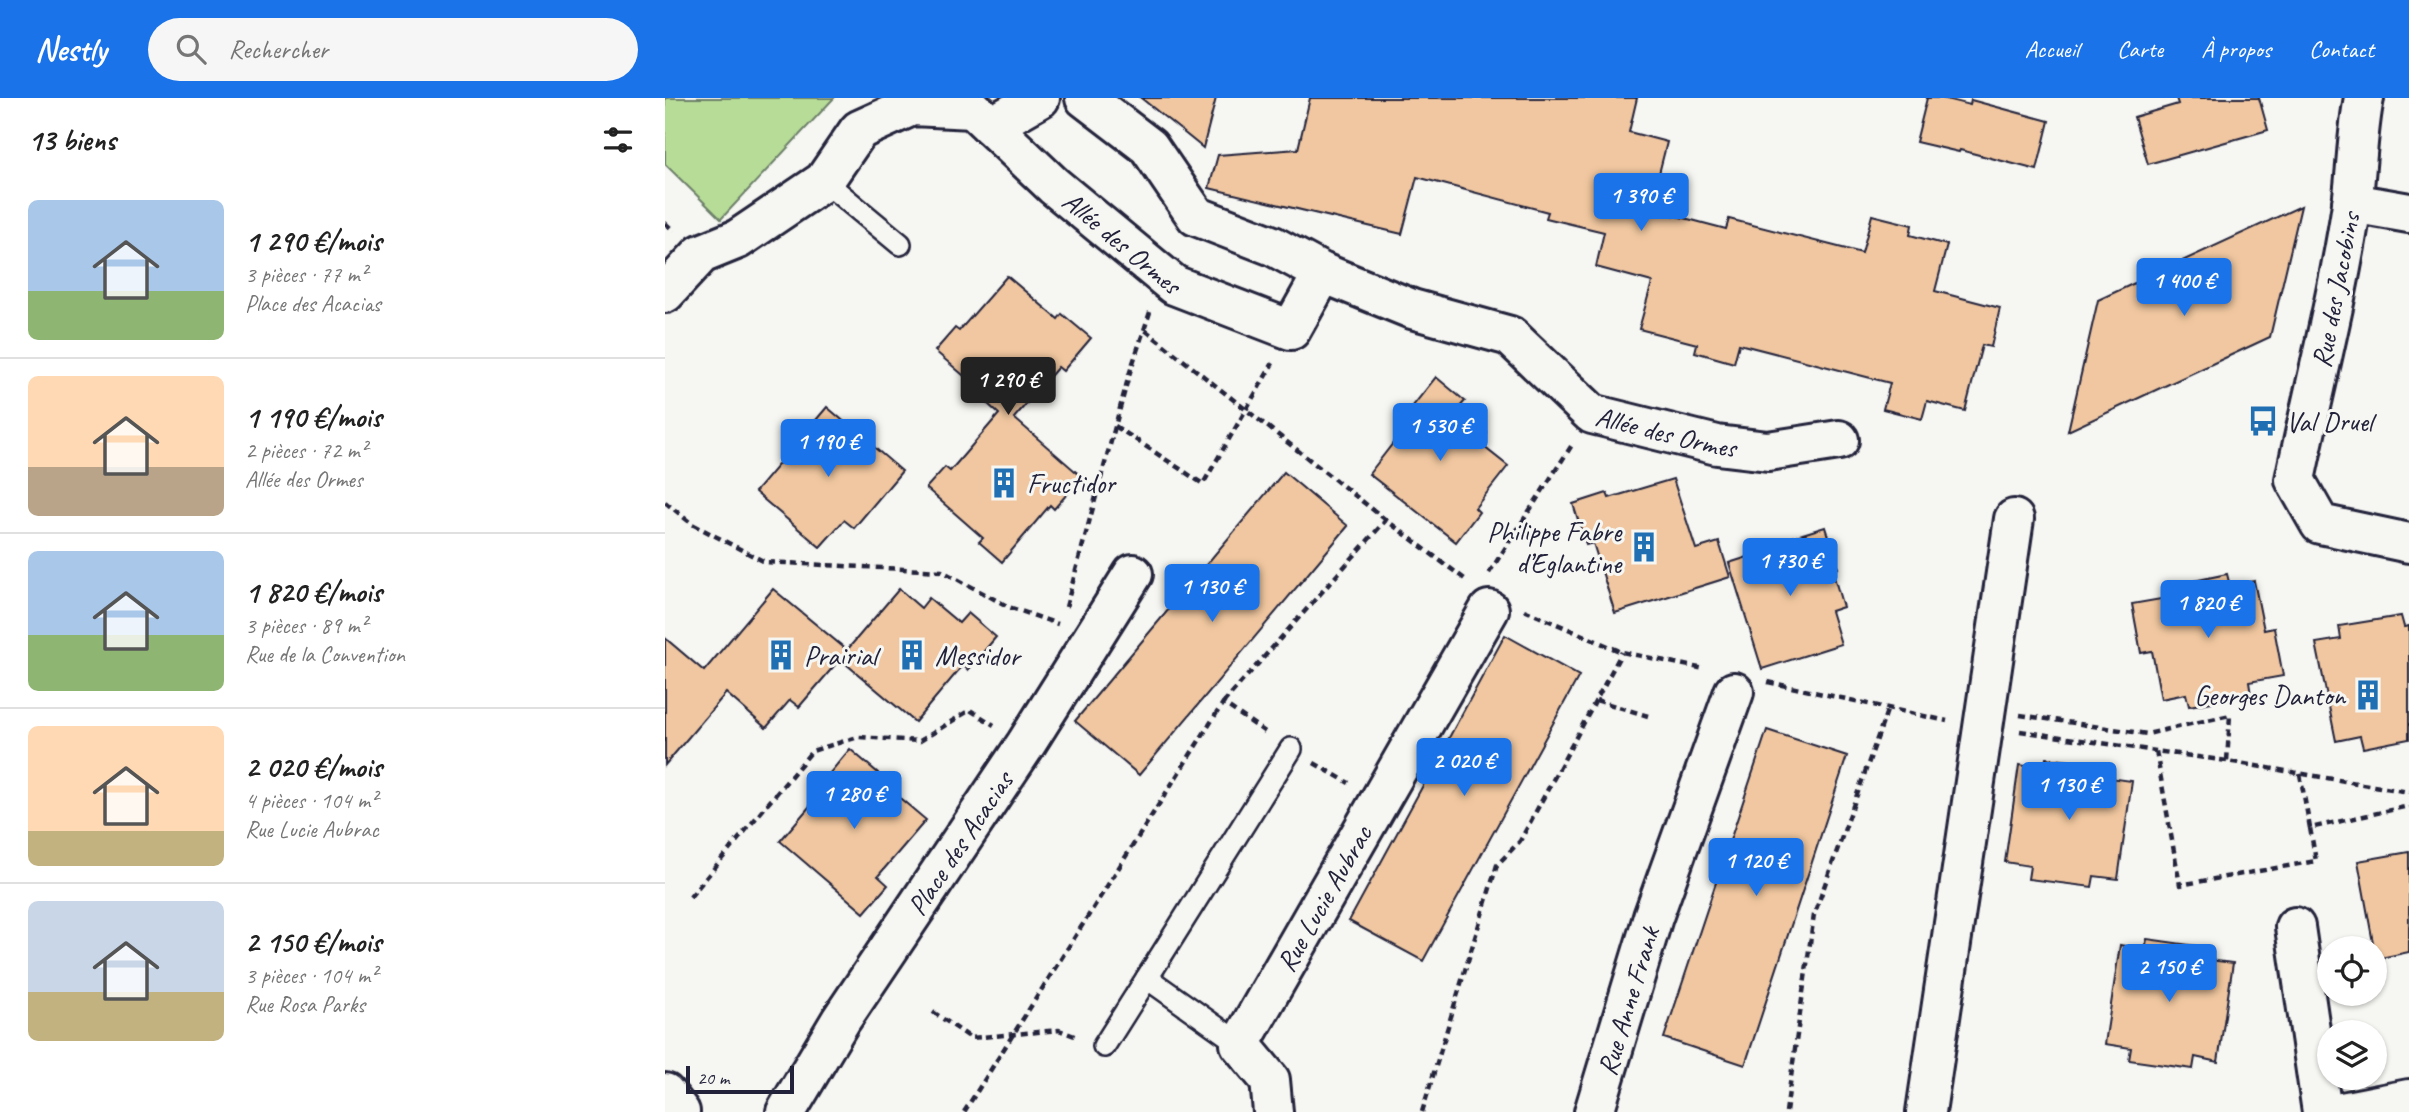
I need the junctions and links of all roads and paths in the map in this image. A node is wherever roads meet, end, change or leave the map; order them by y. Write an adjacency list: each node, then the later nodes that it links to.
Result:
1 (1040, 98): 4 (street)
2 (1085, 98): 9 (street, Allée des Ormes)
3 (2364, 98): 6 (street, Rue des Jacobins)
4 (991, 126): 5 (street, Allée des Ormes); 11 (street, Allée des Ormes)
5 (824, 181): 8 (lane); 10 (street, Allée des Ormes)
6 (2352, 202): 7 (street); 18 (street, Rue des Jacobins)
7 (2409, 213)
8 (900, 244)
9 (1323, 273): 11 (street); 14 (street, Allée des Ormes)
10 (665, 293)
11 (1291, 330): 12 (path)
12 (1247, 410): 13 (path); 13 (path); 17 (path)
13 (1115, 426): 15 (path)
14 (1839, 440)
15 (665, 502)
16 (2014, 519): 49 (street)
17 (1386, 520): 20 (path); 24 (path)
18 (2409, 543)
19 (1133, 574): 28 (street, Place des Acacias)
20 (1489, 610): 39 (street, Rue Lucie Aubrac)
21 (1622, 652): 23 (path)
22 (1734, 692): 47 (street, Rue Anne Frank)
23 (1596, 700): 26 (path); 46 (path)
24 (1223, 703)
25 (1888, 708): 48 (path)
26 (1648, 716)
27 (2012, 729): 30 (path)
28 (1026, 744): 35 (path); 44 (street, Place des Acacias)
29 (1291, 750): 37 (lane)
30 (2156, 751): 31 (path); 34 (path)
31 (2227, 761)
32 (2300, 774): 34 (path)
33 (2409, 806): 34 (path)
34 (2310, 828)
35 (690, 897)
36 (2295, 927): 50 (street)
37 (1147, 978): 39 (lane); 40 (lane)
38 (933, 1012): 40 (path)
39 (1240, 1044): 45 (street)
40 (1104, 1046)
41 (665, 1093): 43 (street)
42 (2409, 1099): 51 (street)
43 (680, 1112)
44 (786, 1112)
45 (1273, 1112)
46 (1422, 1112)
47 (1594, 1112)
48 (1786, 1112)
49 (1926, 1112)
50 (2322, 1112)
51 (2342, 1112)

